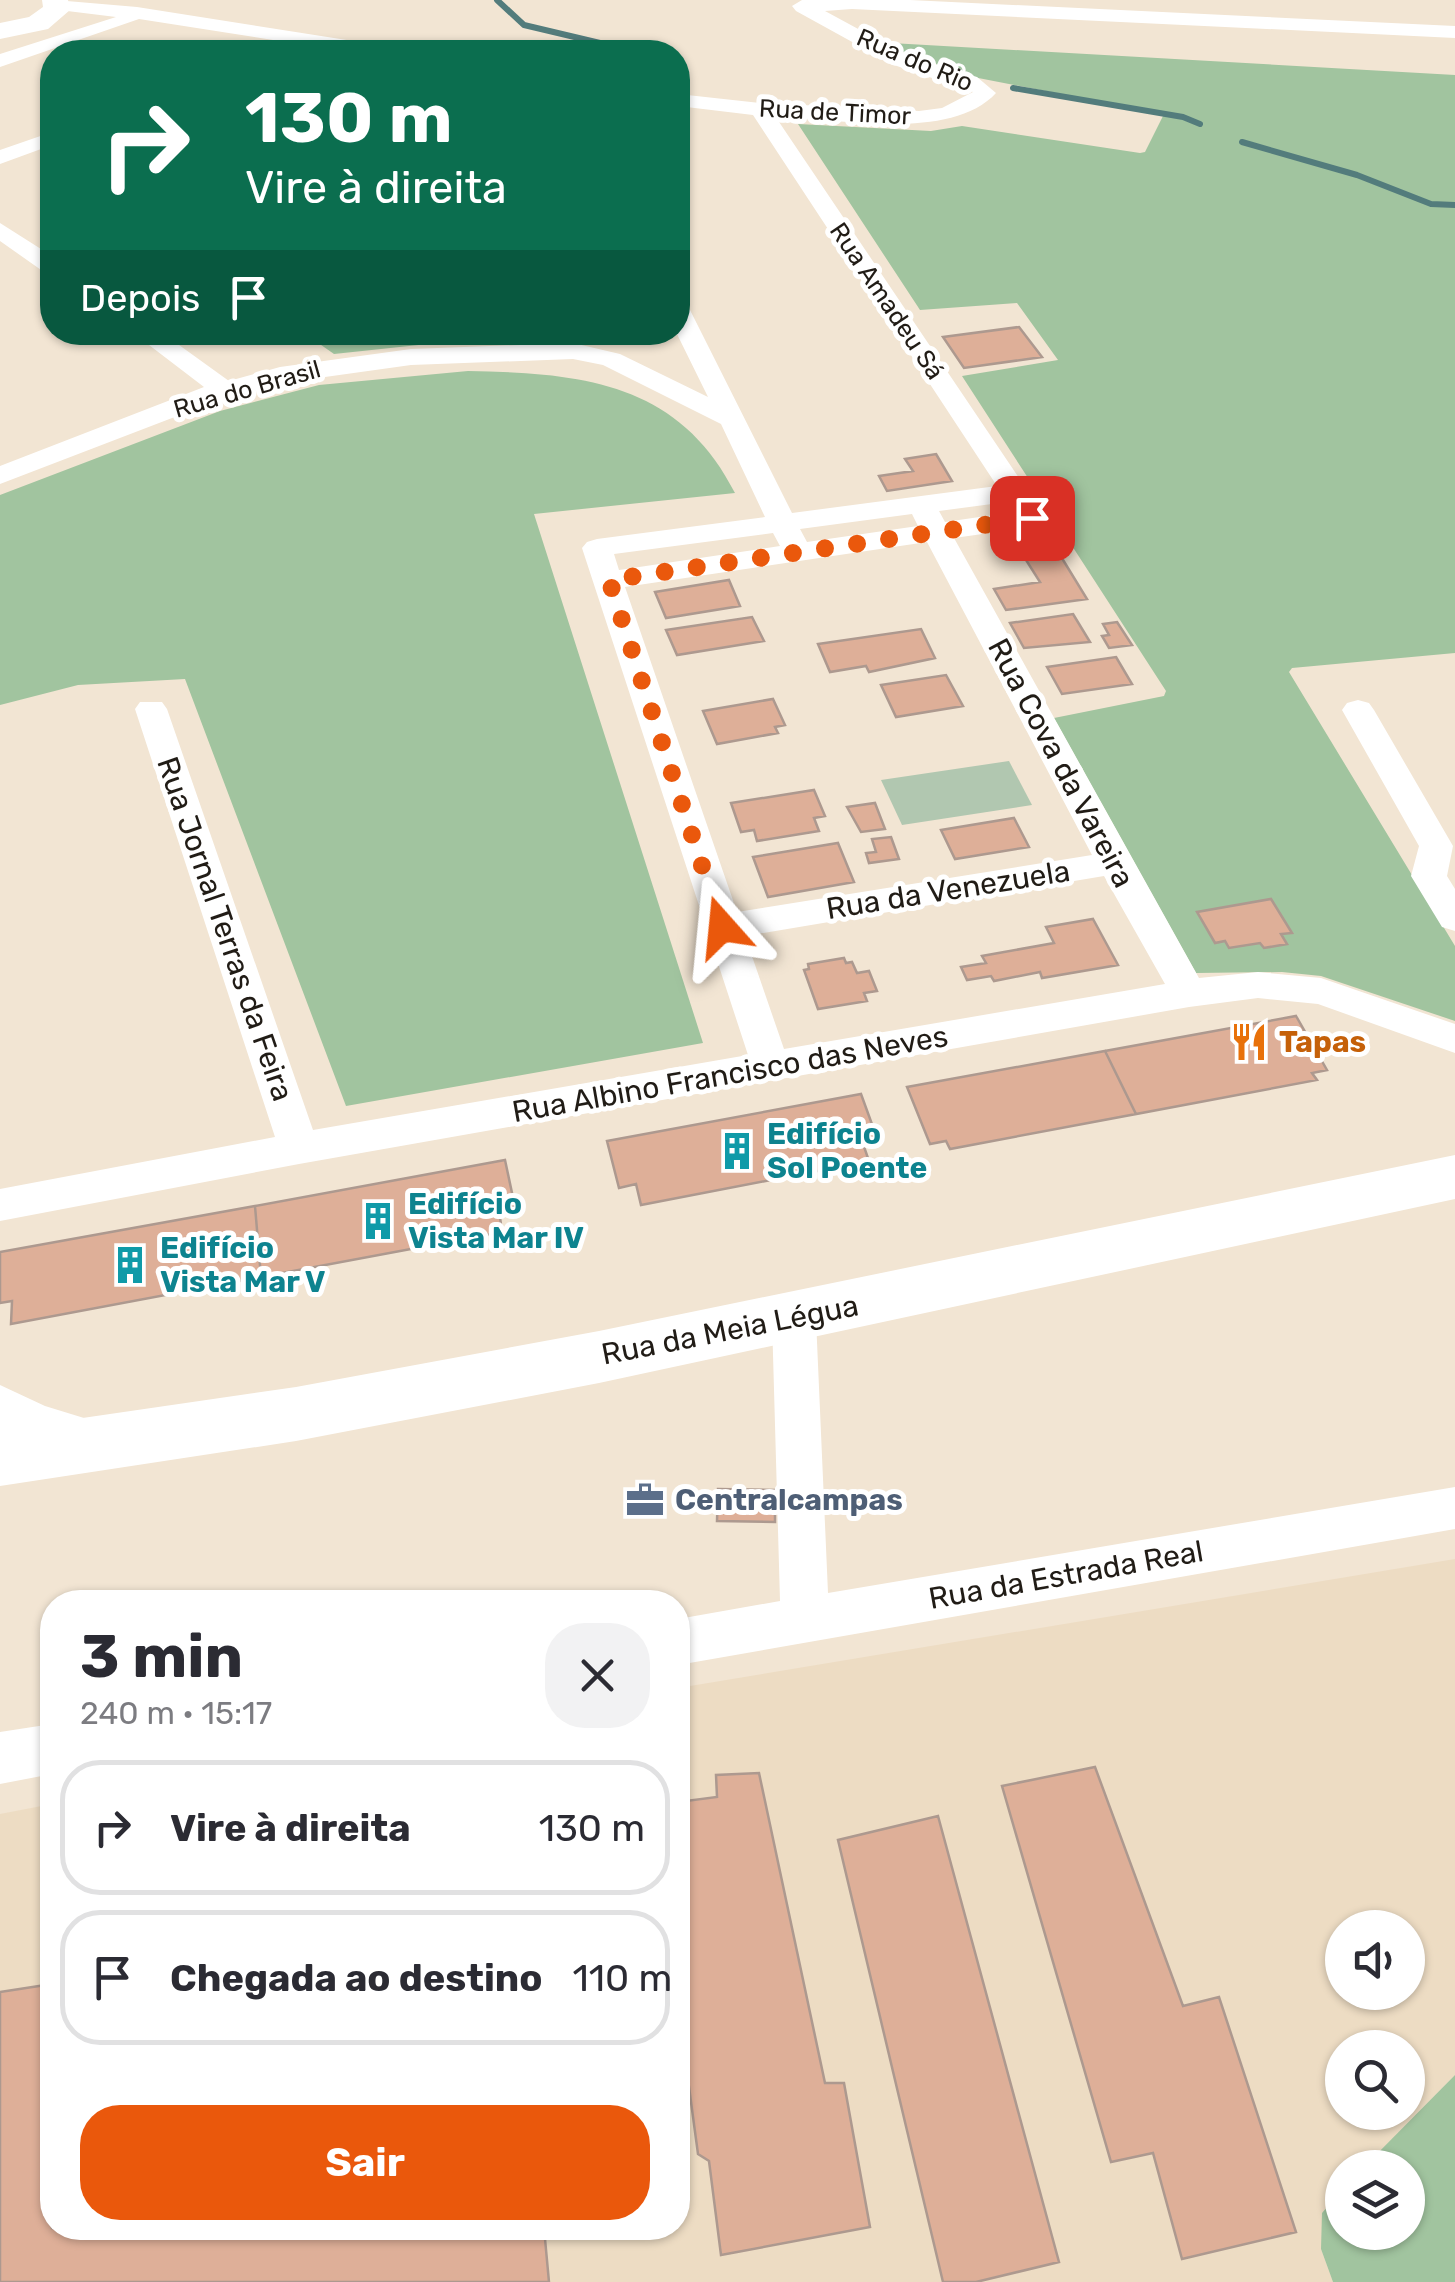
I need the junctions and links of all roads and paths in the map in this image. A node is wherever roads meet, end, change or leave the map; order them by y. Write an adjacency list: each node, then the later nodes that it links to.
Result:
1 (797, 4): 5 (street); 10 (street, Rua do Rio)
2 (53, 8): 3 (street); 4 (main road)
3 (100, 20): 6 (street); 7 (street)
4 (0, 31)
5 (1455, 32)
6 (51, 40)
7 (310, 40)
8 (40, 45): 9 (street)
9 (0, 61)
10 (986, 93): 12 (street, Rua de Timor)
11 (690, 101): 12 (street, Rua de Timor)
12 (760, 110): 24 (street, Rua Amadeu Sá)
13 (40, 142): 14 (street)
14 (0, 157)
15 (0, 230): 16 (street)
16 (40, 259)
17 (690, 334): 22 (street)
18 (162, 345): 21 (street)
19 (551, 345): 20 (street, Rua do Brasil)
20 (506, 351): 21 (street, Rua do Brasil); 22 (street, Rua do Brasil)
21 (225, 390): 23 (street, Rua do Brasil)
22 (734, 421): 25 (street)
23 (0, 476)
24 (928, 518): 25 (street); 28 (street, Rua Cova da Vareira)
25 (790, 537): 30 (street)
26 (151, 709): 34 (street, Rua Jornal Terras da Feira)
27 (1358, 710): 29 (street)
28 (1114, 864): 30 (street, Rua da Venezuela); 31 (street, Rua Cova da Vareira)
29 (1455, 918)
30 (722, 927): 33 (street)
31 (1188, 993): 32 (street, Rua Albino Francisco das Neves); 33 (street, Rua Albino Francisco das Neves)
32 (1455, 1039)
33 (772, 1068): 34 (street, Rua Albino Francisco das Neves)
34 (300, 1148): 36 (street, Rua Albino Francisco das Neves)
35 (1455, 1178): 37 (main road, Rua da Meia Légua)
36 (0, 1204)
37 (794, 1319): 39 (main road, Rua da Meia Légua); 42 (street)
38 (0, 1410): 39 (street)
39 (90, 1444): 40 (main road, Rua da Meia Légua)
40 (0, 1458)
41 (1455, 1508): 42 (street, Rua da Estrada Real)
42 (805, 1620): 43 (street, Rua da Estrada Real)
43 (690, 1640)
44 (40, 1751): 45 (street)
45 (0, 1758)

